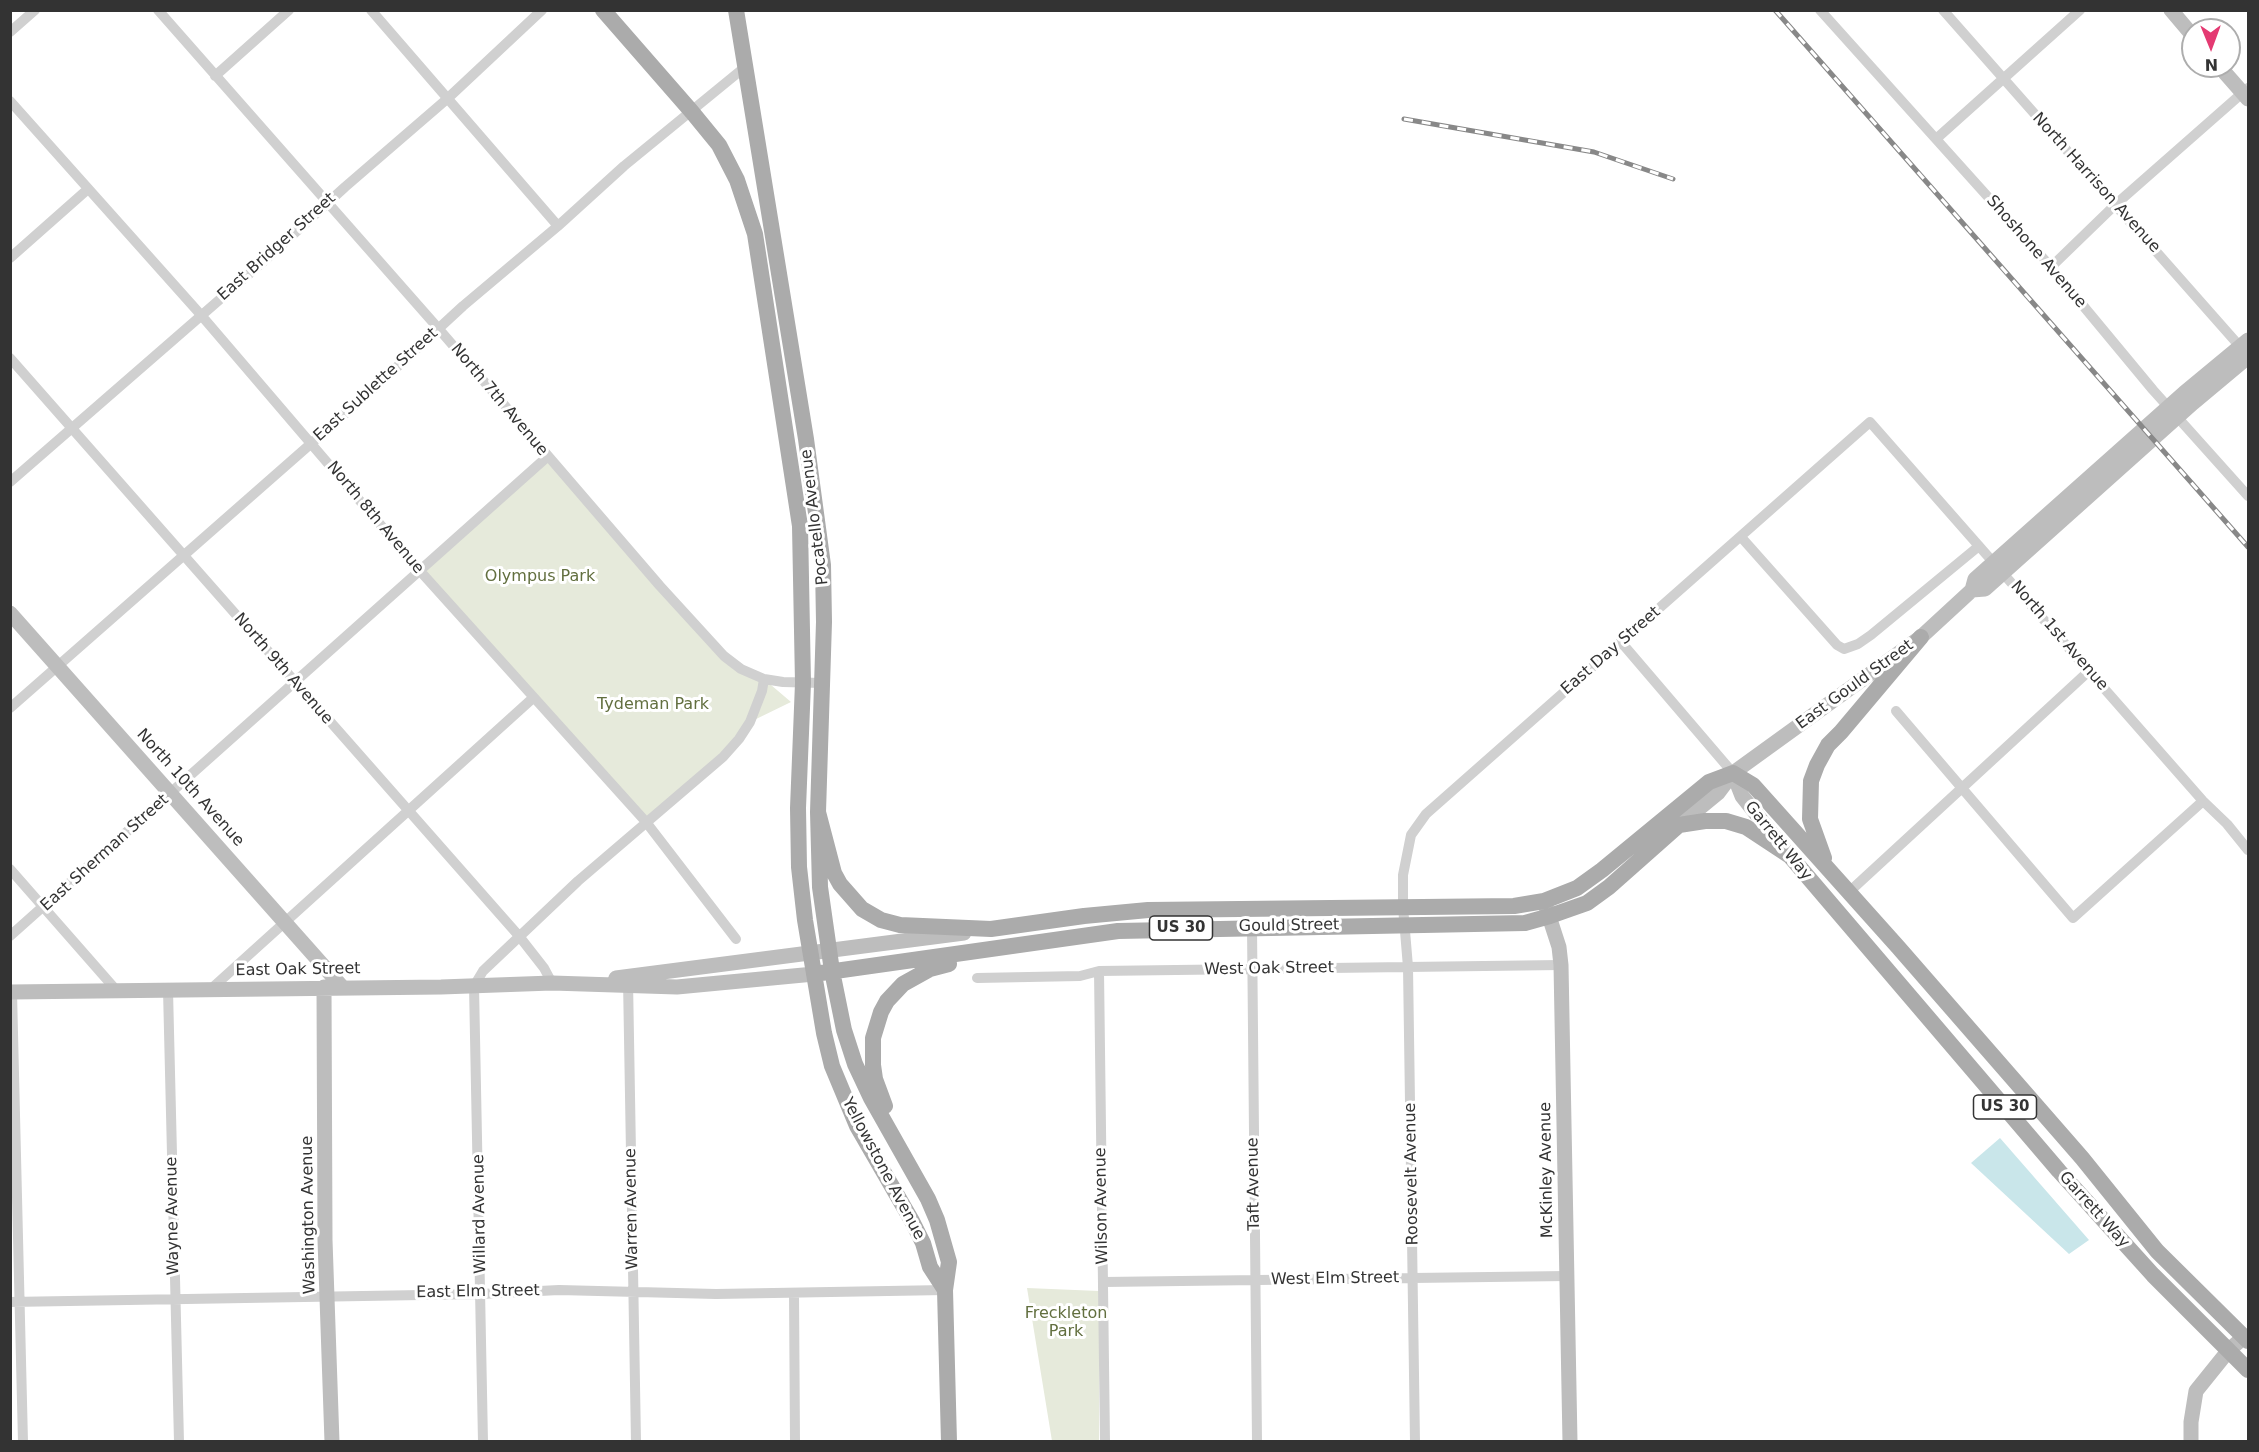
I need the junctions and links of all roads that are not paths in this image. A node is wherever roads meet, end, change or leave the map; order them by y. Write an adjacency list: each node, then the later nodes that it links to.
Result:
1 (35, 10): 13 (street)
2 (158, 10): 15 (street, North 7th Avenue)
3 (289, 10): 15 (street)
4 (371, 10): 19 (street)
5 (542, 10): 19 (street, East Bridger Street)
6 (603, 10): 21 (main road, Pocatello Avenue)
7 (736, 10): 14 (main road, Pocatello Avenue)
8 (1943, 10): 16 (street, North Harrison Avenue)
9 (2080, 10): 16 (street)
10 (2171, 10): 12 (main road)
11 (1823, 12): 22 (street, Shoshone Avenue)
12 (2181, 22)
13 (10, 32)
14 (745, 67): 21 (street, East Sublette Street); 53 (main road, Pocatello Avenue)
15 (215, 76): 24 (street, North 7th Avenue)
16 (2003, 78): 22 (street); 25 (street, North Harrison Avenue)
17 (2231, 78): 18 (main road)
18 (2247, 94): 25 (street)
19 (447, 99): 24 (street, East Bridger Street); 26 (street)
20 (10, 101): 23 (street, North 8th Avenue)
21 (692, 112): 26 (street, East Sublette Street); 52 (main road, Pocatello Avenue)
22 (1936, 139): 28 (street, Shoshone Avenue)
23 (88, 189): 27 (street); 29 (street, North 8th Avenue)
24 (328, 202): 29 (street, East Bridger Street); 30 (street, North 7th Avenue)
25 (2115, 205): 28 (street); 32 (street, North Harrison Avenue)
26 (558, 225): 30 (street, East Sublette Street)
27 (10, 258)
28 (2051, 267): 40 (street, Shoshone Avenue)
29 (201, 315): 36 (street, East Bridger Street); 37 (street, North 8th Avenue)
30 (438, 328): 37 (street, East Sublette Street); 38 (street, North 7th Avenue)
31 (2248, 340): 34 (main road)
32 (2248, 356): 34 (main road)
33 (10, 358): 36 (street, North 9th Avenue)
34 (2188, 398): 46 (main road, East Gould Street)
35 (1870, 422): 41 (street, East Day Street); 42 (street, North 1st Avenue)
36 (71, 427): 39 (street, East Bridger Street); 43 (street, North 9th Avenue)
37 (311, 443): 43 (street, East Sublette Street); 44 (street, North 8th Avenue)
38 (547, 457): 44 (street, East Sherman Street); 50 (street, North 7th Avenue)
39 (10, 482)
40 (2248, 496)
41 (1741, 537): 42 (street); 47 (street, East Day Street)
42 (1979, 546): 49 (street, North 1st Avenue)
43 (184, 555): 48 (street, East Sublette Street); 51 (street, North 9th Avenue)
44 (420, 571): 51 (street, East Sherman Street); 54 (street, North 8th Avenue)
45 (10, 613): 48 (main road, North 10th Avenue)
46 (1921, 637): 57 (main road, East Gould Street); 67 (main road)
47 (1621, 642): 57 (street); 71 (street, East Day Street)
48 (58, 666): 55 (street, East Sublette Street); 59 (main road, North 10th Avenue)
49 (2090, 671): 58 (street); 60 (street, North 1st Avenue)
50 (765, 680): 52 (street, North 7th Avenue); 63 (street)
51 (295, 683): 59 (street, East Sherman Street); 61 (street, North 9th Avenue)
52 (803, 683): 53 (street, North 7th Avenue); 82 (main road, Pocatello Avenue)
53 (822, 683): 62 (main road, Pocatello Avenue)
54 (533, 698): 61 (street); 63 (street, North 8th Avenue)
55 (10, 708)
56 (1896, 711): 58 (street)
57 (1733, 773): 64 (main road, East Gould Street); 66 (main road, Garrett Way); 67 (main road, Garrett Way / US 30); 72 (main road, East Gould Street / US 30)
58 (1962, 790): 60 (street); 69 (street)
59 (171, 794): 70 (street, East Sherman Street); 73 (main road, North 10th Avenue)
60 (2203, 801): 65 (street, North 1st Avenue)
61 (407, 810): 73 (street); 78 (street, North 9th Avenue)
62 (818, 812): 76 (main road, US 30); 81 (main road, Pocatello Avenue)
63 (646, 822): 78 (street); 79 (street, North 8th Avenue)
64 (1679, 825): 66 (main road, US 30); 72 (main road, East Gould Street / US 30)
65 (2248, 849)
66 (1790, 856): 112 (main road, Garrett Way / US 30)
67 (1826, 867): 69 (main road, Garrett Way / US 30)
68 (10, 869): 70 (street)
69 (1849, 892): 111 (main road, Garrett Way / US 30)
70 (44, 907): 77 (street, East Sherman Street); 97 (street)
71 (1402, 907): 72 (main road, Gould Street / US 30); 74 (street, Roosevelt Avenue); 76 (main road, Gould Street / US 30)
72 (1547, 909): 74 (main road, Gould Street / US 30); 83 (main road, McKinley Avenue)
73 (285, 922): 94 (main road, North 10th Avenue); 95 (street)
74 (1403, 925): 75 (main road, Gould Street / US 30); 84 (street, Roosevelt Avenue)
75 (1252, 927): 80 (main road, Gould Street / US 30); 85 (street, Taft Avenue)
76 (991, 929): 81 (main road, Gould Street)
77 (10, 936)
78 (519, 936): 91 (street, North 9th Avenue); 92 (street)
79 (736, 939)
80 (1026, 943): 86 (main road, Gould Street / US 30); 99 (main road)
81 (829, 952): 82 (main road, Gould Street); 86 (main road, Pocatello Avenue)
82 (811, 954): 88 (main road, Pocatello Avenue); 90 (main road, East Oak Street)
83 (1561, 965): 84 (street, West Oak Street); 100 (main road, McKinley Avenue)
84 (1408, 967): 85 (street, West Oak Street); 101 (street, Roosevelt Avenue)
85 (1252, 969): 87 (street, West Oak Street); 102 (street, Taft Avenue)
86 (832, 971): 88 (main road, Gould Street / US 30); 99 (main road, Yellowstone Avenue)
87 (1099, 971): 89 (street, West Oak Street); 103 (street, Wilson Avenue)
88 (814, 974): 90 (main road, East Oak Street); 104 (main road, Yellowstone Avenue)
89 (977, 978)
90 (628, 981): 91 (main road, East Oak Street); 105 (street, Warren Avenue)
91 (552, 983): 92 (main road, East Oak Street)
92 (474, 986): 94 (main road, East Oak Street); 107 (street, Willard Avenue)
93 (324, 987): 94 (main road, East Oak Street); 95 (main road, East Oak Street); 108 (main road, Washington Avenue)
94 (343, 988)
95 (211, 989): 96 (main road, East Oak Street)
96 (168, 990): 97 (main road, East Oak Street); 109 (street, Wayne Avenue)
97 (117, 991): 98 (main road, East Oak Street)
98 (11, 992): 110 (street)
99 (896, 1141): 104 (main road, Yellowstone Avenue)
100 (1567, 1276): 101 (street, West Elm Street); 124 (main road, McKinley Avenue)
101 (1413, 1277): 102 (street, West Elm Street); 123 (street, Roosevelt Avenue)
102 (1255, 1280): 103 (street, West Elm Street); 122 (street, Taft Avenue)
103 (1104, 1282): 121 (street, Wilson Avenue)
104 (945, 1290): 106 (street, East Elm Street); 120 (main road, Yellowstone Avenue)
105 (633, 1292): 106 (street, East Elm Street); 107 (street, East Elm Street); 118 (street, Warren Avenue)
106 (794, 1293): 119 (street)
107 (481, 1294): 108 (street, East Elm Street); 117 (street, Willard Avenue)
108 (328, 1295): 109 (street, East Elm Street); 116 (main road, Washington Avenue)
109 (175, 1300): 110 (street, East Elm Street); 115 (street, Wayne Avenue)
110 (15, 1302): 114 (street)
111 (2246, 1339): 112 (main road)
112 (2229, 1350): 113 (main road, Garrett Way / US 30); 125 (main road)
113 (2248, 1370)
114 (23, 1442)
115 (178, 1442)
116 (333, 1442)
117 (483, 1442)
118 (636, 1442)
119 (795, 1442)
120 (949, 1442)
121 (1106, 1442)
122 (1257, 1442)
123 (1415, 1442)
124 (1570, 1442)
125 (2191, 1442)

